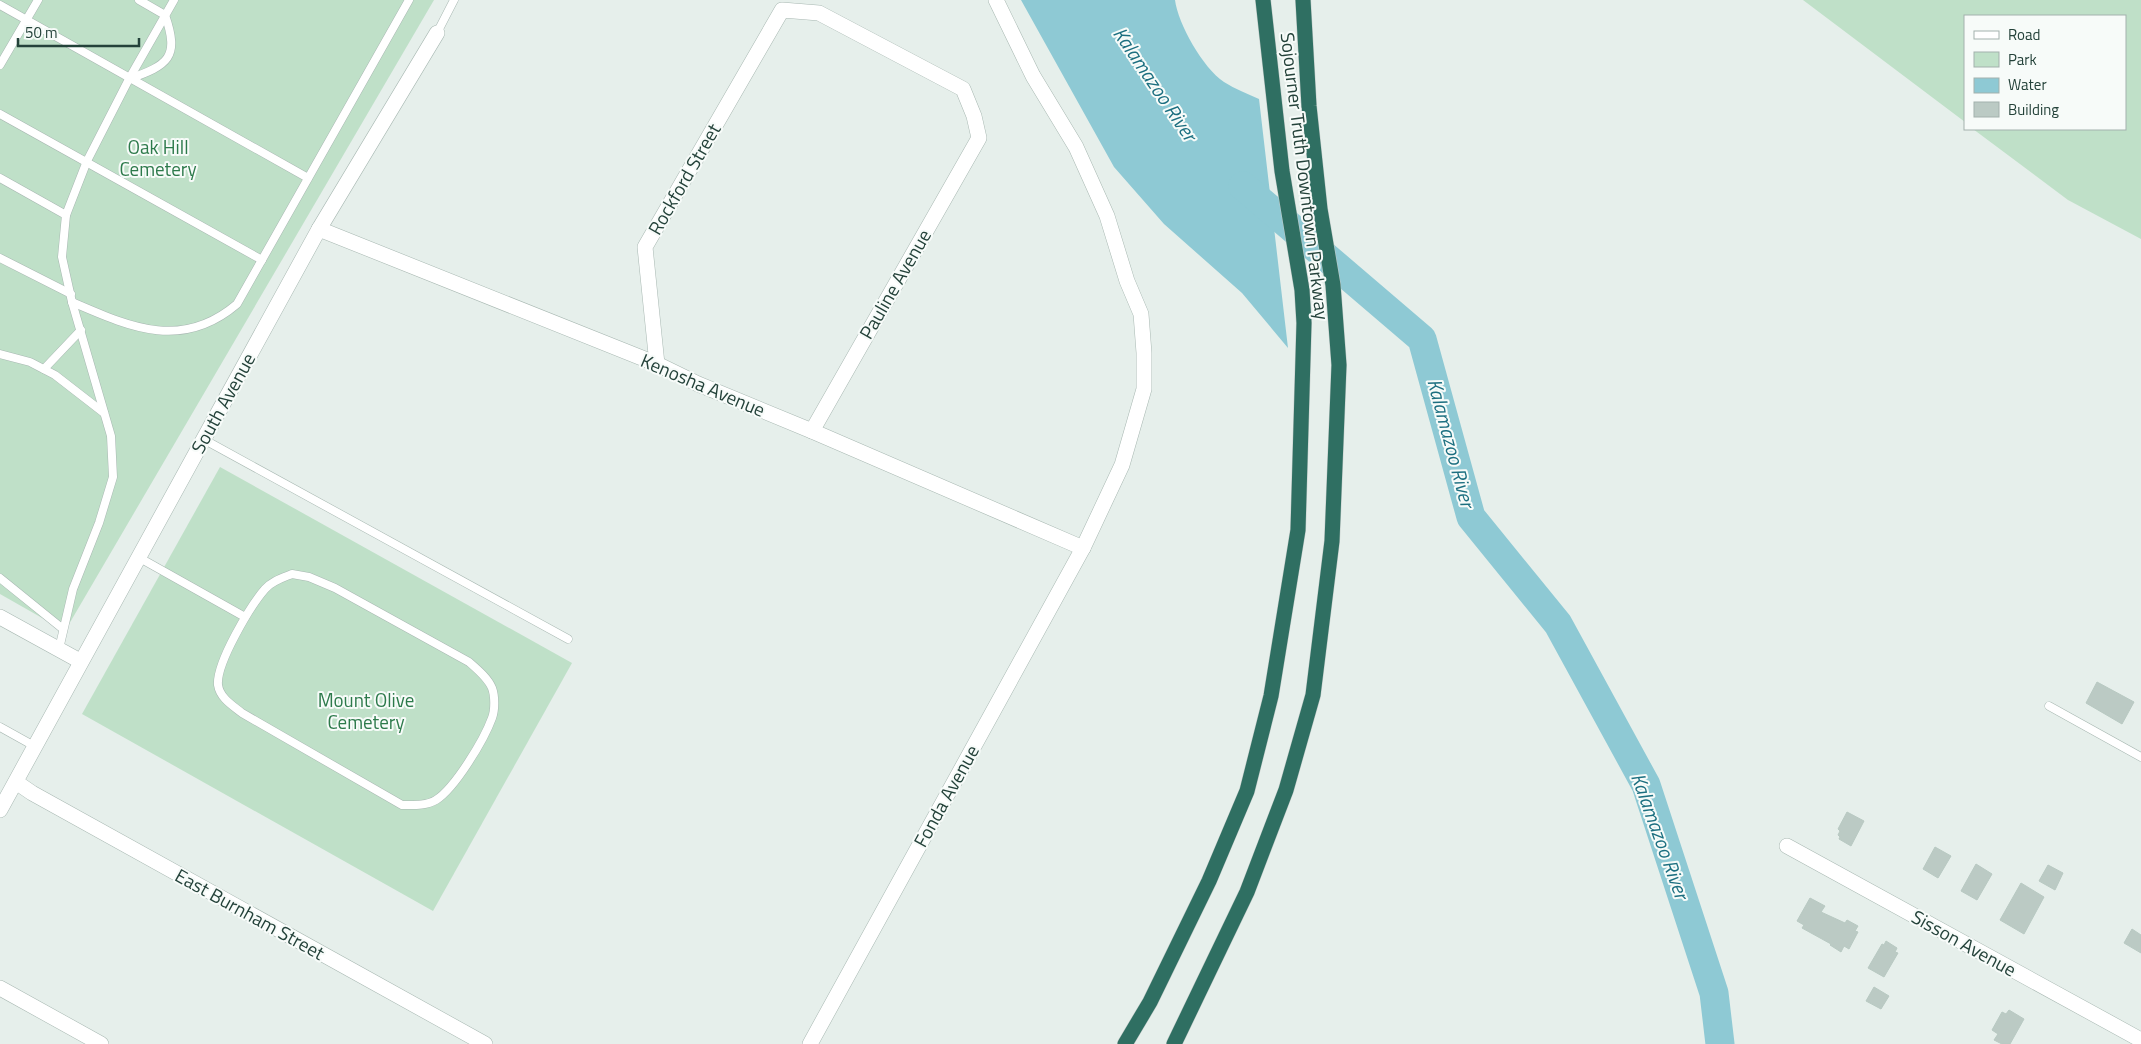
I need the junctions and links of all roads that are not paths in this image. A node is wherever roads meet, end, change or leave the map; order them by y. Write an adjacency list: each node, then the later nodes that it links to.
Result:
1 (38, 0): 12 (lane)
2 (139, 0): 11 (lane)
3 (174, 0): 11 (lane)
4 (409, 0): 19 (lane)
5 (454, 0): 13 (lane, South Avenue)
6 (996, 0): 32 (street, Fonda Avenue)
7 (1263, 0): 53 (highway, Sojourner Truth Downtown Parkway)
8 (1305, 0): 54 (highway, Sojourner Truth Downtown Parkway)
9 (0, 6): 12 (lane)
10 (782, 10): 27 (street, Rockford Street); 30 (street, Pauline Avenue)
11 (165, 15): 15 (lane); 15 (lane)
12 (26, 20): 14 (lane); 15 (lane)
13 (436, 33): 21 (street, South Avenue)
14 (0, 66)
15 (128, 79): 17 (lane); 19 (lane)
16 (0, 114): 17 (lane)
17 (87, 161): 20 (lane); 23 (lane)
18 (0, 178): 20 (lane)
19 (308, 178): 23 (lane)
20 (66, 215): 24 (lane)
21 (319, 230): 27 (street, Kenosha Avenue); 31 (street, South Avenue)
22 (0, 258): 24 (lane)
23 (262, 260): 24 (lane)
24 (72, 298): 25 (lane)
25 (80, 330): 28 (lane); 29 (lane)
26 (0, 354): 28 (lane)
27 (656, 364): 30 (street, Kenosha Avenue)
28 (44, 369): 29 (lane)
29 (104, 412): 37 (lane)
30 (812, 431): 32 (street, Kenosha Avenue)
31 (203, 438): 33 (street, South Avenue); 38 (lane)
32 (1083, 548): 52 (street, Fonda Avenue)
33 (138, 557): 35 (lane); 40 (street, South Avenue)
34 (0, 578): 37 (lane)
35 (245, 617): 35 (lane)
36 (0, 618): 39 (street)
37 (63, 628): 39 (lane)
38 (568, 639)
39 (59, 649): 40 (street)
40 (80, 661): 43 (street, South Avenue)
41 (2049, 706): 44 (lane)
42 (0, 727): 43 (lane)
43 (36, 746): 45 (street, South Avenue)
44 (2141, 757)
45 (16, 782): 46 (street, South Avenue); 51 (street, East Burnham Street)
46 (0, 810)
47 (1787, 846): 49 (street, Sisson Avenue)
48 (0, 988): 50 (street)
49 (2141, 1040)
50 (100, 1044)
51 (486, 1044)
52 (810, 1044)
53 (1125, 1044)
54 (1174, 1044)

